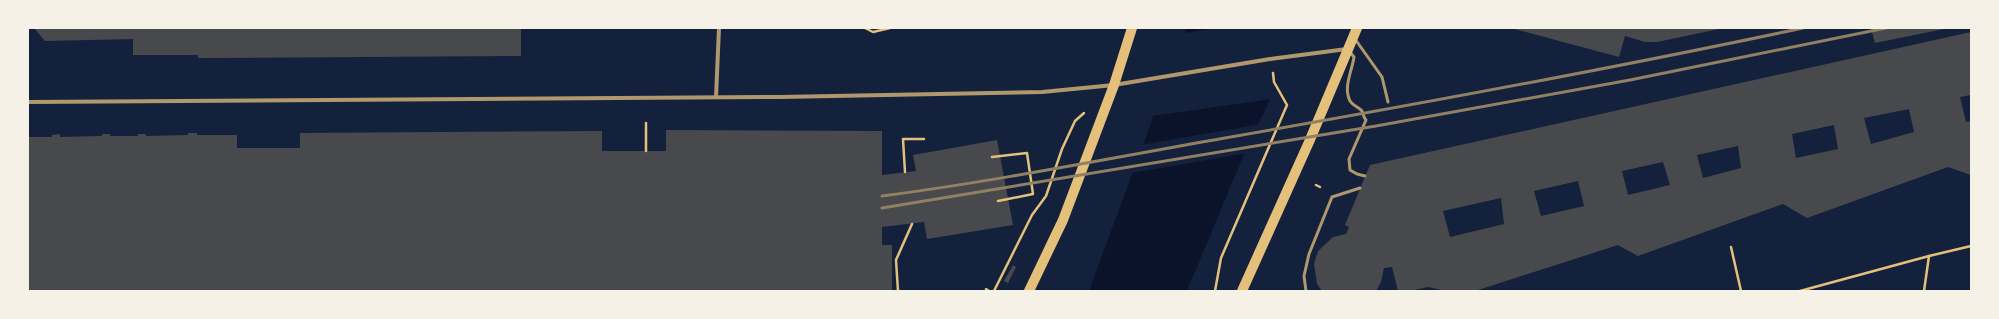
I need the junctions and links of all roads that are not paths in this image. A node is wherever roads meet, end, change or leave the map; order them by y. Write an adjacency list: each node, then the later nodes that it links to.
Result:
1 (719, 28): 6 (street)
2 (1132, 28): 5 (main road)
3 (1355, 32): 4 (main road); 8 (lane)
4 (1347, 49): 5 (street); 9 (lane); 12 (main road)
5 (1114, 85): 6 (street); 11 (main road)
6 (716, 97): 7 (street)
7 (28, 102)
8 (1388, 102)
9 (1366, 176)
10 (1360, 188): 13 (lane)
11 (1029, 291)
12 (1243, 291)
13 (1306, 291)

